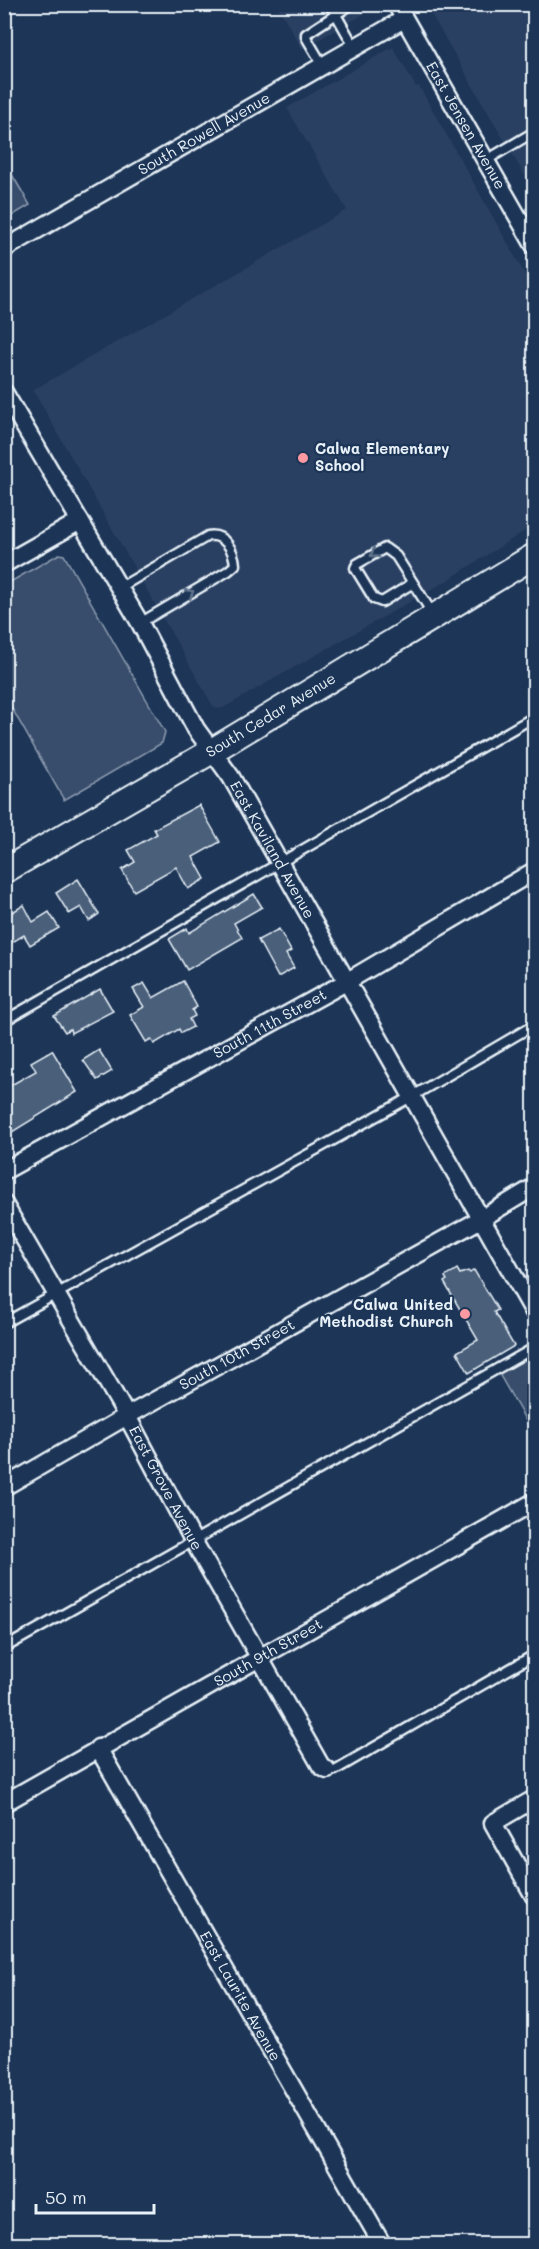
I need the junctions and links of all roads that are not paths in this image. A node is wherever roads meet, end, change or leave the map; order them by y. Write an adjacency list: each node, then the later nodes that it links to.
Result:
1 (330, 4): 4 (lane)
2 (352, 4): 4 (lane)
3 (398, 8): 5 (street, South Rowell Avenue); 8 (street, East Jensen Avenue)
4 (336, 14): 5 (lane); 6 (lane)
5 (355, 48): 6 (street, South Rowell Avenue)
6 (323, 66): 10 (street, South Rowell Avenue)
7 (534, 133): 8 (lane)
8 (485, 161): 9 (street, East Jensen Avenue)
9 (534, 245)
10 (4, 249)
11 (4, 392): 12 (street, East Kaviland Avenue)
12 (80, 521): 14 (street); 16 (street, East Kaviland Avenue)
13 (534, 556): 17 (main road, South Cedar Avenue)
14 (4, 564)
15 (413, 583): 15 (lane, one-way to 15); 17 (lane)
16 (119, 588): 18 (street, East Kaviland Avenue); 18 (lane, one-way to 16)
17 (434, 616): 20 (main road, South Cedar Avenue)
18 (140, 623): 20 (street, East Kaviland Avenue)
19 (534, 717): 21 (lane)
20 (212, 751): 21 (street, East Kaviland Avenue); 22 (main road, South Cedar Avenue)
21 (279, 864): 24 (street, East Kaviland Avenue); 25 (lane)
22 (4, 871)
23 (534, 872): 24 (street, South 11th Street)
24 (346, 981): 27 (street, East Kaviland Avenue); 28 (street, South 11th Street)
25 (4, 1021)
26 (534, 1025): 27 (lane)
27 (411, 1097): 31 (street, East Kaviland Avenue); 32 (lane)
28 (4, 1171)
29 (534, 1187): 31 (street, South 10th Street)
30 (4, 1204): 32 (street, East Grove Avenue)
31 (481, 1219): 33 (street, East Kaviland Avenue); 36 (street, South 10th Street)
32 (56, 1293): 34 (lane); 36 (street, East Grove Avenue)
33 (534, 1312)
34 (4, 1323)
35 (534, 1348): 39 (lane)
36 (127, 1416): 37 (street, South 10th Street); 39 (street, East Grove Avenue)
37 (4, 1487)
38 (534, 1502): 42 (street, South 9th Street)
39 (194, 1542): 40 (lane); 42 (street, East Grove Avenue)
40 (4, 1648)
41 (534, 1655): 44 (lane)
42 (261, 1658): 43 (street, South 9th Street); 44 (street, East Grove Avenue)
43 (98, 1748): 46 (street, South 9th Street); 48 (street, East Laurite Avenue)
44 (327, 1770)
45 (534, 1799): 47 (street)
46 (4, 1803)
47 (534, 1896)
48 (382, 2244)

